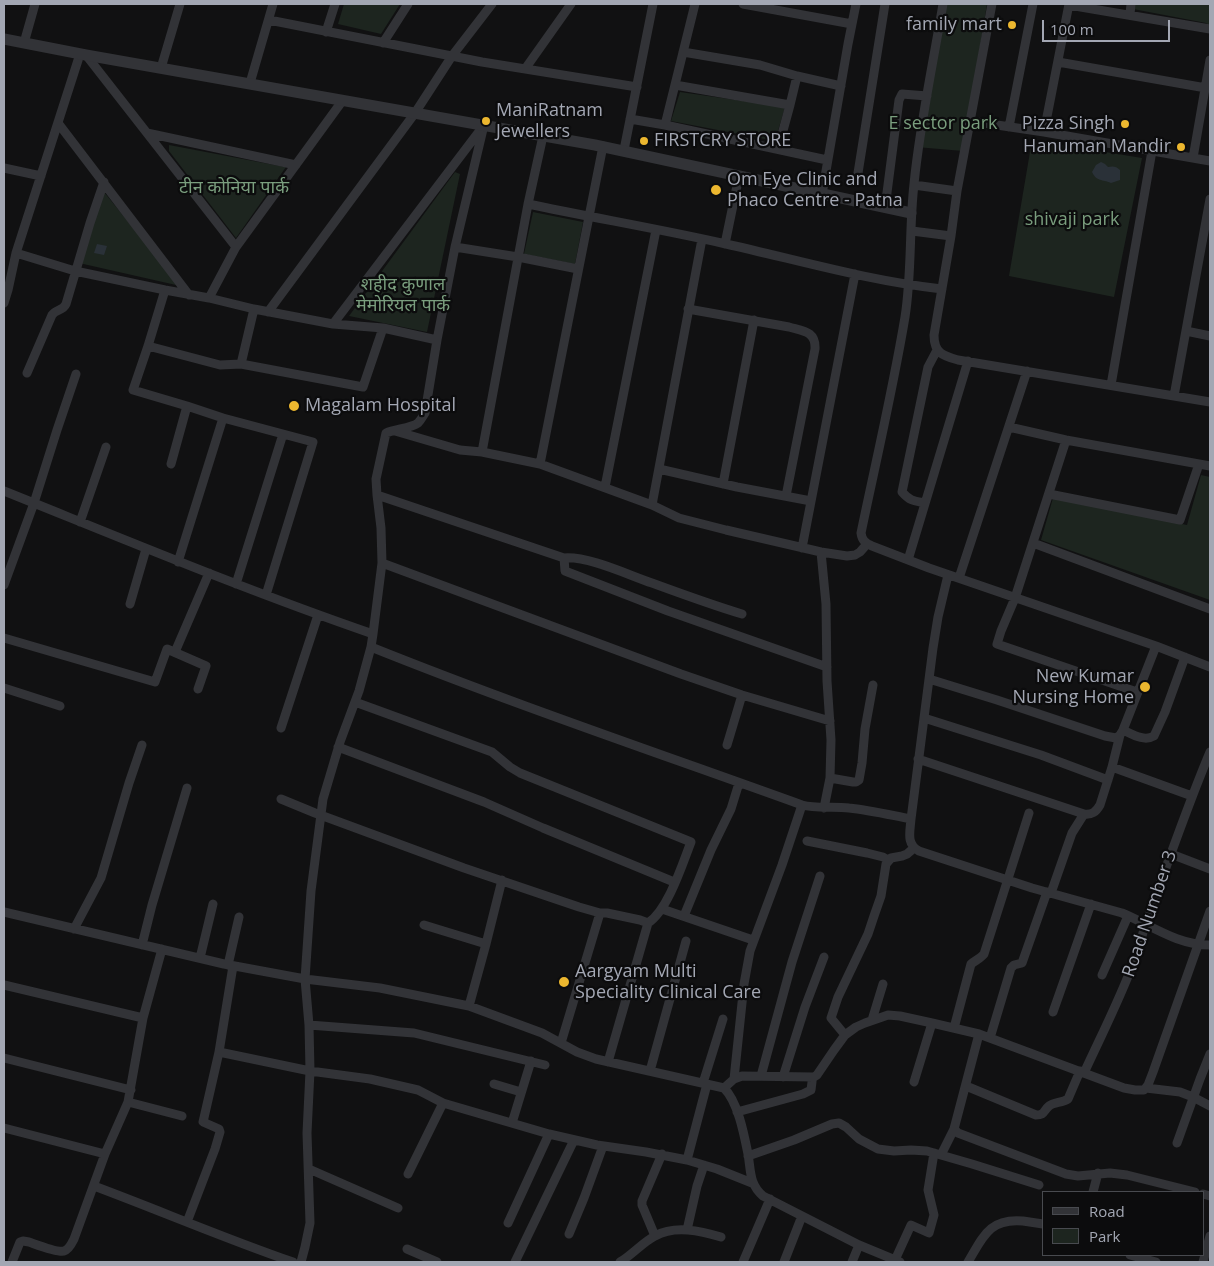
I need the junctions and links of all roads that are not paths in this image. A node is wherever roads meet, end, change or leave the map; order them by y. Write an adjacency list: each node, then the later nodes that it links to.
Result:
1 (35, 4): 24 (street)
2 (180, 4): 31 (street)
3 (273, 4): 19 (street)
4 (335, 4): 22 (street)
5 (408, 4): 25 (street)
6 (492, 4): 28 (street)
7 (571, 4): 32 (street)
8 (652, 4): 37 (street)
9 (695, 4): 26 (street)
10 (744, 4): 20 (street)
11 (856, 4): 20 (street)
12 (885, 4): 61 (street)
13 (943, 4): 39 (street)
14 (992, 4): 44 (street)
15 (1033, 4): 48 (street)
16 (1069, 4): 18 (street); 30 (street)
17 (1131, 4): 18 (street)
18 (1130, 14): 21 (street)
19 (269, 20): 22 (street); 34 (street)
20 (852, 24): 36 (street)
21 (1210, 29)
22 (326, 32): 25 (street)
23 (4, 39): 24 (street)
24 (24, 43): 27 (street)
25 (383, 43): 28 (street)
26 (683, 52): 33 (street); 35 (street)
27 (83, 54): 31 (street); 45 (street); 50 (street)
28 (452, 56): 32 (street); 42 (street)
29 (1210, 60): 38 (street)
30 (1058, 62): 38 (street); 49 (street)
31 (161, 68): 34 (street)
32 (525, 69): 37 (street)
33 (797, 76): 36 (street); 41 (street)
34 (250, 83): 40 (street)
35 (675, 85): 41 (street); 47 (street)
36 (841, 86): 57 (street)
37 (636, 87): 43 (street)
38 (1206, 88): 56 (street)
39 (927, 96): 65 (street); 70 (street)
40 (343, 100): 42 (street); 59 (street)
41 (790, 105): 53 (street)
42 (414, 113): 46 (street); 94 (street)
43 (630, 119): 47 (street); 54 (street)
44 (970, 121): 48 (street); 66 (street)
45 (58, 123): 62 (street); 64 (street)
46 (484, 125): 51 (street); 80 (street); 96 (street)
47 (665, 125): 53 (street)
48 (1009, 127): 49 (street)
49 (1044, 132): 55 (street)
50 (147, 133): 59 (street); 79 (street)
51 (543, 136): 52 (street); 69 (street)
52 (603, 146): 54 (street); 72 (street)
53 (778, 149): 57 (street)
54 (624, 150): 63 (street)
55 (1152, 151): 56 (street); 108 (street)
56 (1194, 158): 58 (street)
57 (827, 160): 67 (street)
58 (1210, 161)
59 (296, 165): 79 (street)
60 (4, 168): 62 (street)
61 (858, 172)
62 (41, 176): 81 (street)
63 (739, 176): 67 (street); 78 (street)
64 (104, 182): 84 (street); 89 (street)
65 (914, 185): 66 (street); 71 (street)
66 (957, 191): 76 (street)
67 (822, 194): 70 (street)
68 (1210, 199): 75 (street)
69 (528, 204): 72 (street); 82 (street)
70 (885, 208): 71 (street)
71 (911, 213): 74 (street)
72 (589, 217): 73 (street); 83 (street)
73 (656, 230): 77 (street); 125 (street)
74 (912, 230): 76 (street); 86 (street)
75 (1207, 231): 98 (street)
76 (951, 236): 87 (street)
77 (702, 239): 78 (street); 93 (street)
78 (725, 244): 85 (street)
79 (236, 247): 90 (street)
80 (455, 247): 82 (street); 100 (street)
81 (16, 253): 84 (street); 91 (street)
82 (518, 257): 83 (street); 118 (street)
83 (578, 269): 120 (street)
84 (75, 271): 88 (street); 106 (street)
85 (855, 274): 86 (street); 130 (street)
86 (909, 285): 87 (street); 136 (street)
87 (942, 289): 102 (street)
88 (165, 290): 89 (street); 101 (street)
89 (189, 295): 90 (street)
90 (209, 298): 92 (street)
91 (4, 303)
92 (254, 309): 94 (street); 104 (street)
93 (688, 309): 95 (street); 123 (street)
94 (268, 312): 96 (street)
95 (754, 320): 124 (street); 129 (street)
96 (333, 324): 97 (street)
97 (383, 328): 100 (street); 104 (street)
98 (1186, 331): 99 (street); 109 (street)
99 (1210, 336)
100 (437, 340): 114 (street)
101 (148, 346): 104 (street); 111 (street)
102 (937, 350): 103 (street); 132 (street)
103 (968, 361): 105 (street); 132 (street)
104 (241, 364)
105 (1026, 371): 108 (street); 113 (street)
106 (28, 373)
107 (76, 374): 131 (street)
108 (1110, 385): 109 (street)
109 (1174, 396): 110 (street)
110 (1210, 402)
111 (187, 406): 112 (street); 119 (street)
112 (223, 418): 115 (street); 142 (street)
113 (1009, 427): 116 (street); 146 (street)
114 (393, 430): 118 (street); 128 (street)
115 (283, 434): 147 (street); 149 (street)
116 (1066, 440): 121 (street); 127 (street)
117 (106, 447): 134 (street)
118 (482, 452): 120 (street)
119 (171, 464)
120 (540, 464): 125 (street)
121 (1199, 464): 122 (street); 127 (street)
122 (1210, 466)
123 (659, 469): 124 (street); 133 (street)
124 (723, 484): 129 (street)
125 (605, 488): 133 (street)
126 (4, 491): 131 (street)
127 (1049, 494): 135 (street)
128 (377, 495): 140 (street); 143 (street)
129 (786, 496): 130 (street)
130 (811, 500): 137 (street)
131 (34, 503): 134 (street); 148 (street)
132 (925, 503): 141 (street)
133 (652, 505): 137 (street)
134 (80, 522): 138 (street)
135 (1033, 543): 150 (street); 152 (street)
136 (866, 544): 139 (street); 141 (street)
137 (802, 548): 139 (street)
138 (146, 549): 142 (street); 151 (street)
139 (821, 552): 161 (street)
140 (564, 558): 153 (street); 161 (street)
141 (908, 560): 145 (street)
142 (178, 562): 144 (street)
143 (382, 563): 155 (street); 168 (street)
144 (209, 573): 147 (street); 159 (street)
145 (948, 575): 146 (street); 163 (street)
146 (959, 578): 150 (street)
147 (236, 584): 149 (street)
148 (4, 585)
149 (266, 595): 154 (street)
150 (1015, 598): 157 (street); 167 (street)
151 (130, 604)
152 (1210, 609)
153 (742, 614)
154 (318, 615): 155 (street); 173 (street)
155 (373, 634): 158 (street)
156 (4, 638): 159 (street)
157 (1156, 646): 160 (street); 167 (street)
158 (371, 647): 169 (street); 183 (street)
159 (175, 652): 166 (street)
160 (1185, 657): 162 (street); 174 (street)
161 (827, 667): 172 (street)
162 (1210, 667)
163 (929, 679): 171 (street); 174 (street)
164 (873, 686): 181 (street)
165 (4, 688): 170 (street)
166 (198, 689)
167 (1138, 692): 174 (street)
168 (742, 695): 172 (street); 176 (street)
169 (355, 702): 177 (street); 201 (street)
170 (60, 706)
171 (924, 718): 179 (street); 182 (street)
172 (830, 721): 181 (street)
173 (280, 728)
174 (1121, 732): 180 (street)
175 (142, 745): 215 (street)
176 (727, 745)
177 (338, 748): 191 (street); 201 (street)
178 (1210, 752): 185 (street, Road Number 3)
179 (918, 759): 190 (street); 192 (street)
180 (1112, 767): 182 (street); 185 (street)
181 (830, 778): 188 (street)
182 (1108, 780): 190 (street)
183 (739, 783): 187 (street); 209 (street)
184 (187, 788): 219 (street)
185 (1192, 796): 195 (street, Road Number 3)
186 (281, 799): 191 (street)
187 (802, 805): 188 (street); 216 (street)
188 (824, 808): 192 (street)
189 (1029, 813): 200 (street)
190 (1084, 814): 202 (street)
191 (321, 815): 199 (street); 227 (street)
192 (911, 819): 194 (street)
193 (808, 841): 196 (street)
194 (914, 848): 196 (street); 200 (street)
195 (1171, 854): 197 (street); 214 (street, Road Number 3)
196 (888, 860): 239 (street)
197 (1210, 869)
198 (820, 876): 251 (street)
199 (502, 880): 208 (street); 218 (street)
200 (1007, 880): 202 (street); 237 (street)
201 (674, 882): 205 (street)
202 (1049, 893): 204 (street); 240 (street)
203 (213, 904): 224 (street)
204 (1091, 904): 210 (street); 231 (street)
205 (662, 909): 209 (street); 212 (street)
206 (1210, 911): 220 (street)
207 (4, 912): 215 (street)
208 (600, 913): 212 (street); 241 (street)
209 (684, 916): 216 (street)
210 (1128, 916): 214 (street); 226 (street)
211 (239, 917): 225 (street)
212 (648, 923): 246 (street)
213 (424, 925): 218 (street)
214 (1146, 925): 220 (street); 250 (street, Road Number 3)
215 (74, 929): 219 (street)
216 (753, 940): 254 (street)
217 (686, 941): 249 (street)
218 (486, 944): 230 (street)
219 (142, 945): 222 (street)
220 (1199, 945): 221 (street); 260 (street)
221 (1210, 945)
222 (162, 949): 224 (street); 232 (street)
223 (824, 957): 252 (street)
224 (200, 958): 225 (street)
225 (230, 965): 227 (street); 242 (street)
226 (1102, 975)
227 (305, 979): 230 (street); 236 (street)
228 (883, 984): 234 (street)
229 (4, 985): 232 (street)
230 (469, 1006): 241 (street)
231 (1053, 1012)
232 (144, 1018): 261 (street)
233 (723, 1019): 256 (street)
234 (872, 1020): 235 (street); 239 (street)
235 (932, 1022): 237 (street); 255 (street)
236 (309, 1025): 245 (street); 248 (street)
237 (954, 1028): 238 (street)
238 (979, 1034): 240 (street); 258 (street)
239 (846, 1035): 253 (street)
240 (990, 1038): 250 (street)
241 (561, 1043): 246 (street)
242 (219, 1052): 248 (street); 293 (street)
243 (1210, 1054): 263 (street)
244 (4, 1058): 261 (street)
245 (530, 1061): 247 (street); 262 (street)
246 (608, 1062): 249 (street)
247 (545, 1064)
248 (310, 1071): 265 (street); 282 (street)
249 (650, 1071): 256 (street)
250 (1082, 1072): 258 (street, Road Number 3); 260 (street)
251 (761, 1076): 252 (street); 254 (street)
252 (783, 1077): 253 (street)
253 (812, 1077): 267 (street)
254 (734, 1078): 259 (street)
255 (914, 1082)
256 (705, 1083): 259 (street); 280 (street)
257 (494, 1084): 262 (street)
258 (966, 1086): 271 (street)
259 (724, 1088): 267 (street)
260 (1146, 1088): 263 (street)
261 (131, 1090): 264 (street)
262 (521, 1092): 269 (street)
263 (1193, 1097): 266 (street); 274 (street)
264 (128, 1102): 268 (street); 276 (street)
265 (443, 1103): 269 (street); 284 (street)
266 (1210, 1106)
267 (737, 1112): 279 (street)
268 (182, 1116)
269 (512, 1123): 272 (street)
270 (4, 1128): 276 (street)
271 (954, 1129): 278 (street); 283 (street)
272 (549, 1134): 273 (street); 294 (street)
273 (574, 1140): 275 (street); 309 (street)
274 (1177, 1143)
275 (603, 1146): 277 (street); 297 (street)
276 (105, 1154): 287 (street)
277 (662, 1154): 280 (street); 298 (street)
278 (938, 1154): 279 (street); 286 (street); 304 (street)
279 (748, 1156): 285 (street)
280 (687, 1160): 281 (street)
281 (704, 1165): 285 (street); 296 (street)
282 (309, 1169): 291 (street); 307 (street)
283 (1098, 1173): 288 (street); 289 (street)
284 (408, 1174)
285 (752, 1182): 290 (street)
286 (1039, 1185)
287 (94, 1186): 293 (street); 305 (street)
288 (1093, 1191)
289 (1191, 1191)
290 (770, 1200): 292 (street); 311 (street)
291 (398, 1208)
292 (802, 1216): 301 (street); 312 (street)
293 (187, 1222): 306 (street)
294 (508, 1223)
295 (1042, 1224): 314 (street)
296 (686, 1230): 298 (street); 300 (street)
297 (569, 1234)
298 (655, 1236): 310 (street)
299 (1210, 1236): 316 (street)
300 (721, 1237)
301 (859, 1245): 304 (street); 313 (street)
302 (407, 1248): 308 (street)
303 (1134, 1256): 315 (street)
304 (898, 1261)
305 (12, 1262)
306 (293, 1262)
307 (301, 1262)
308 (437, 1262)
309 (515, 1262)
310 (620, 1262)
311 (743, 1262)
312 (784, 1262)
313 (852, 1262)
314 (968, 1262)
315 (1156, 1262)
316 (1203, 1262)

